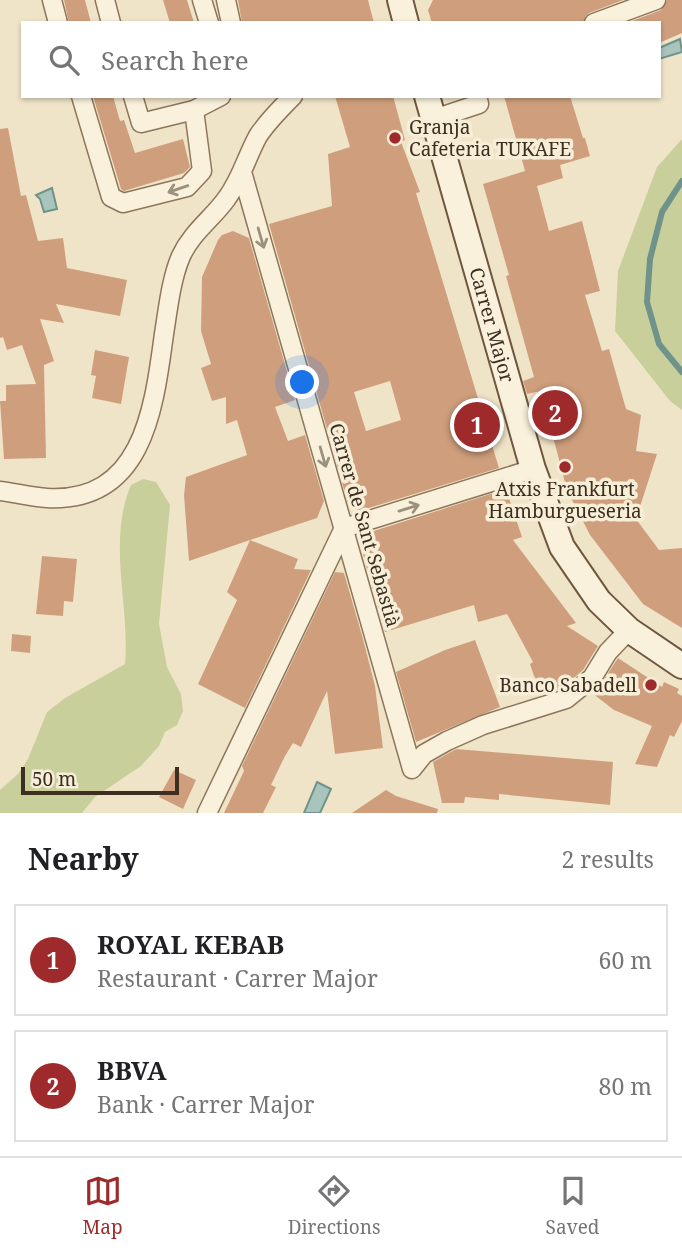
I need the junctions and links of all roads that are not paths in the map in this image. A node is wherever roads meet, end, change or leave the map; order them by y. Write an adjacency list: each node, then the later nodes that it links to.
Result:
1 (52, 0): 7 (street)
2 (105, 0): 8 (street)
3 (202, 0): 9 (street)
4 (226, 0): 10 (street)
5 (400, 0): 11 (street)
6 (656, 0): 12 (street)
7 (57, 21)
8 (110, 21)
9 (208, 21)
10 (231, 21)
11 (406, 21)
12 (599, 21)
13 (81, 98): 19 (street, one-way to 13)
14 (134, 98): 19 (street)
15 (218, 98): 19 (street)
16 (291, 98): 20 (street)
17 (478, 98): 18 (street)
18 (431, 108): 21 (street, Carrer Major)
19 (194, 110)
20 (242, 172): 22 (street); 23 (street, Carrer de Sant Sebastià, one-way to 23)
21 (533, 469): 23 (street, one-way to 21); 24 (street, Carrer Major)
22 (0, 491)
23 (344, 528): 24 (street, Carrer de Sant Sebastià); 26 (street)
24 (629, 630): 25 (street, Carrer Major)
25 (682, 666)
26 (207, 813)

